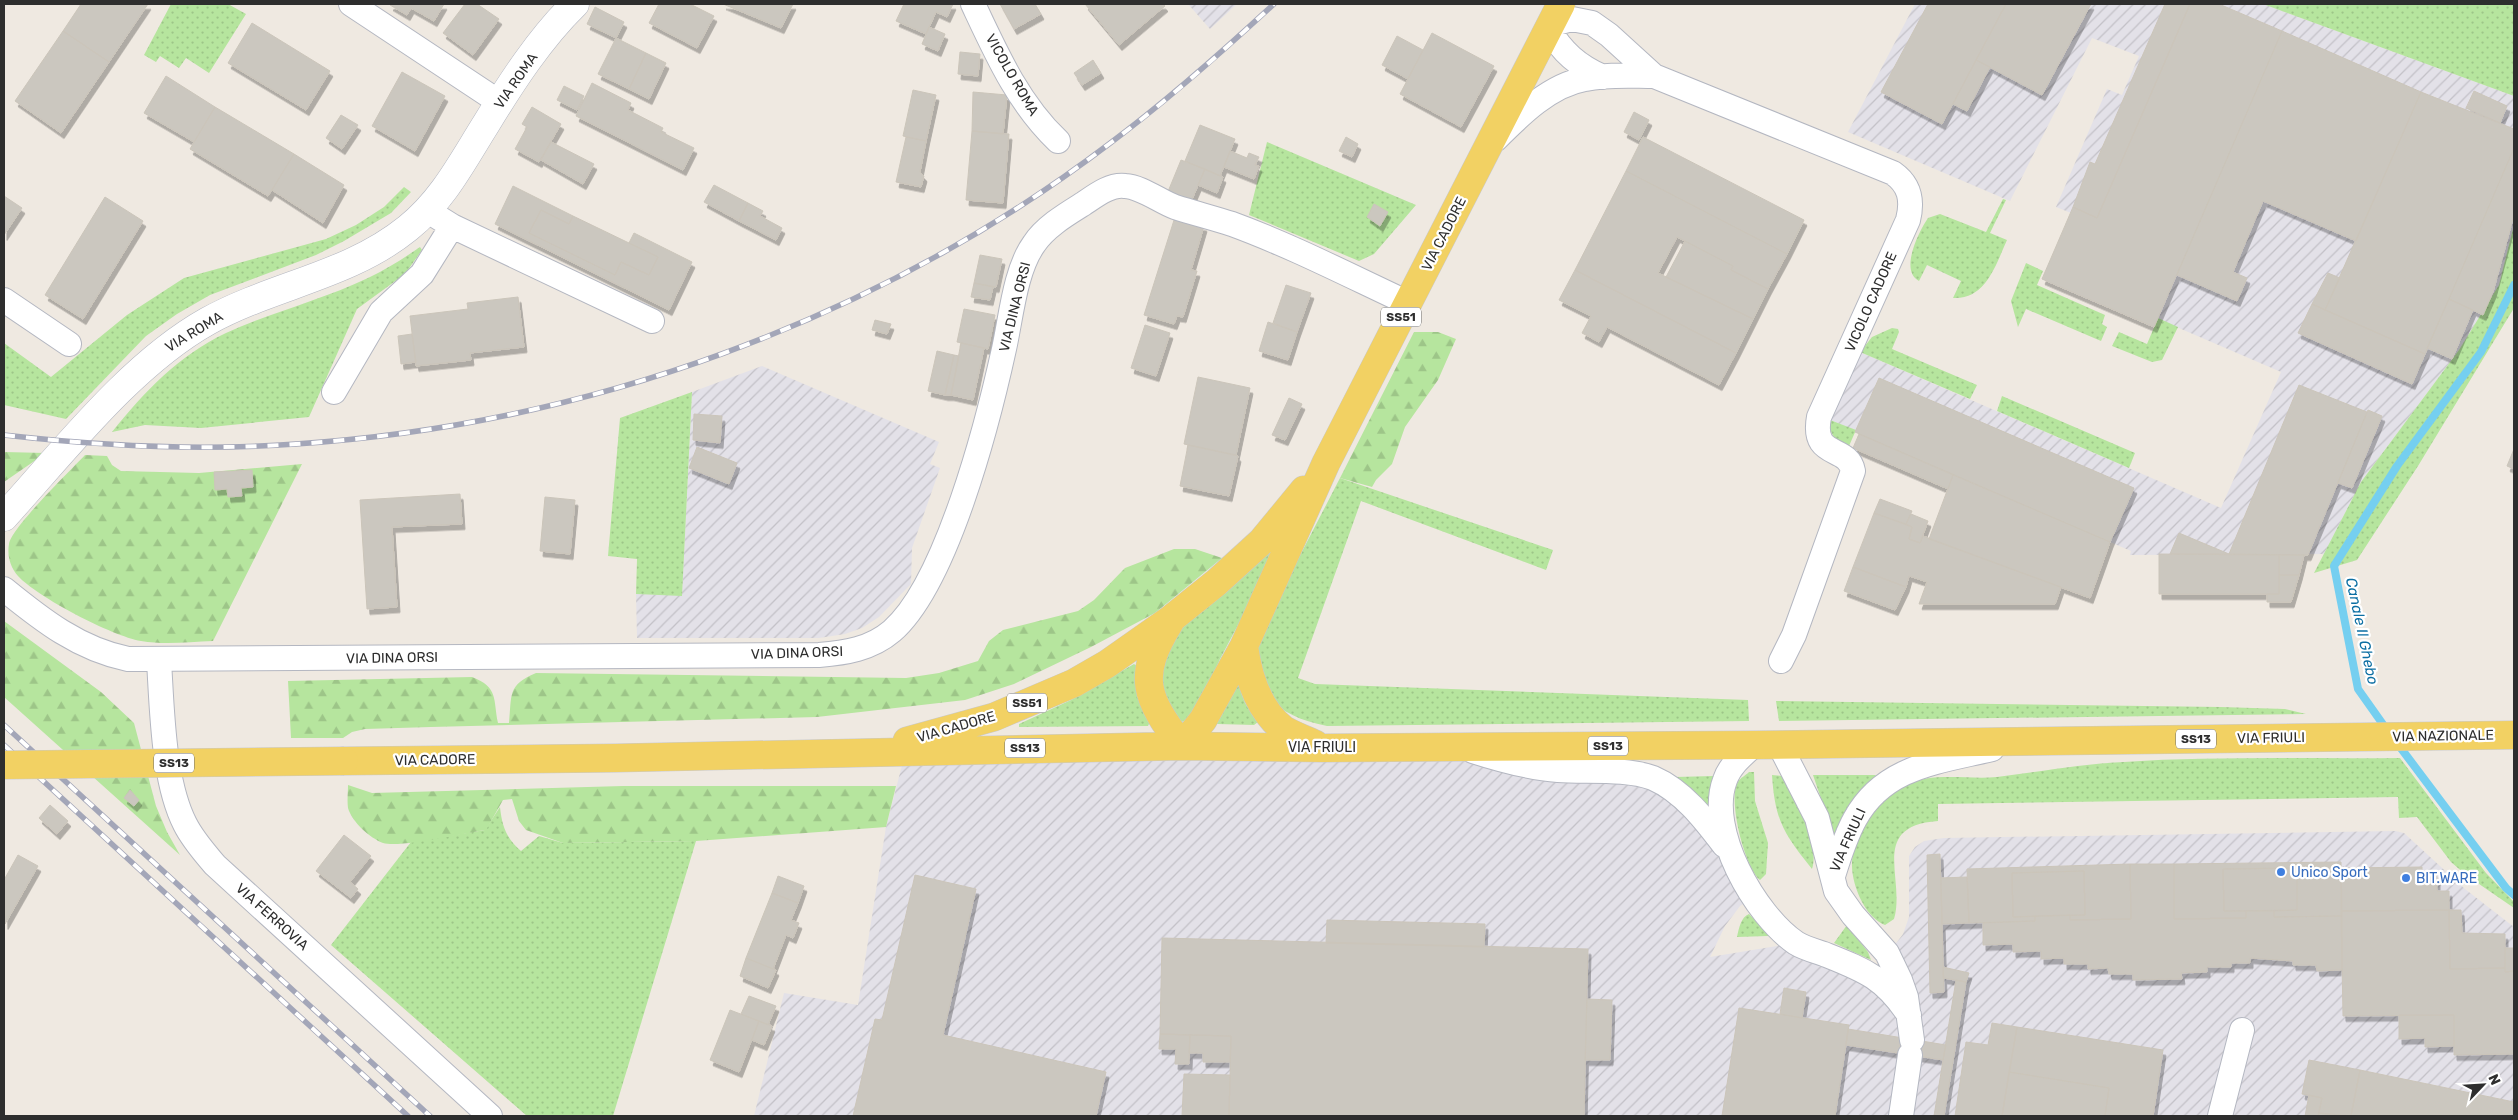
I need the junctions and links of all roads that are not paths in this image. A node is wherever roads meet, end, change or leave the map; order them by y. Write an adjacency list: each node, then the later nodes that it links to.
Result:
1 (351, 4): 9 (street)
2 (973, 4): 10 (street, VICOLO ROMA)
3 (1592, 4): 6 (street, VICOLO CADORE)
4 (572, 5): 9 (street, VIA ROMA)
5 (1553, 19): 6 (street, VICOLO CADORE); 8 (street, VICOLO CADORE); 11 (main road, VIA CADORE / SS51)
6 (1609, 35): 7 (street, VICOLO CADORE)
7 (1654, 76): 8 (street, VICOLO CADORE); 25 (street, VICOLO CADORE)
8 (1603, 77): 11 (street, VICOLO CADORE)
9 (499, 102): 12 (street, VIA ROMA)
10 (1058, 141)
11 (1488, 148): 15 (main road, VIA CADORE / SS51)
12 (428, 210): 13 (street); 20 (street, VIA ROMA)
13 (452, 226): 16 (street); 18 (street)
14 (4, 300): 17 (street)
15 (1408, 303): 19 (main road, VIA CADORE / SS51); 24 (street, VIA DINA ORSI)
16 (652, 321)
17 (69, 344)
18 (334, 392)
19 (1326, 463): 22 (main road, VIA CADORE / SS51); 23 (main road, VIA CADORE / SS51)
20 (4, 517)
21 (4, 589): 24 (street, VIA DINA ORSI)
22 (1171, 619): 30 (main road, VIA CADORE / SS51); 33 (main road, VIA CADORE / SS51)
23 (1244, 646): 30 (main road, VIA CADORE / SS51); 32 (main road)
24 (159, 661): 39 (street, VIA FERROVIA)
25 (1781, 661)
26 (2506, 735): 27 (main road, VIA NAZIONALE / SS13)
27 (2371, 737): 28 (main road, VIA FRIULI / SS13)
28 (2021, 742): 29 (main road, VIA FRIULI / SS13); 36 (street, VIA FRIULI)
29 (1766, 745): 31 (main road, VIA FRIULI / SS13); 35 (street, VIA FRIULI); 36 (street, VIA FRIULI)
30 (1182, 746): 32 (main road, VIA FRIULI / SS13); 33 (main road, VIA CADORE / SS13)
31 (1462, 747): 32 (main road, VIA FRIULI / SS13); 35 (street, VIA FRIULI)
32 (1323, 748)
33 (867, 752): 34 (main road, VIA CADORE / SS13, bridge)
34 (4, 765)
35 (1728, 850): 37 (street, VIA FRIULI)
36 (1834, 884): 37 (street, VIA FRIULI)
37 (1909, 1015): 40 (street, VIA FRIULI)
38 (2242, 1030): 41 (street)
39 (490, 1116)
40 (1902, 1116)
41 (2220, 1116)

